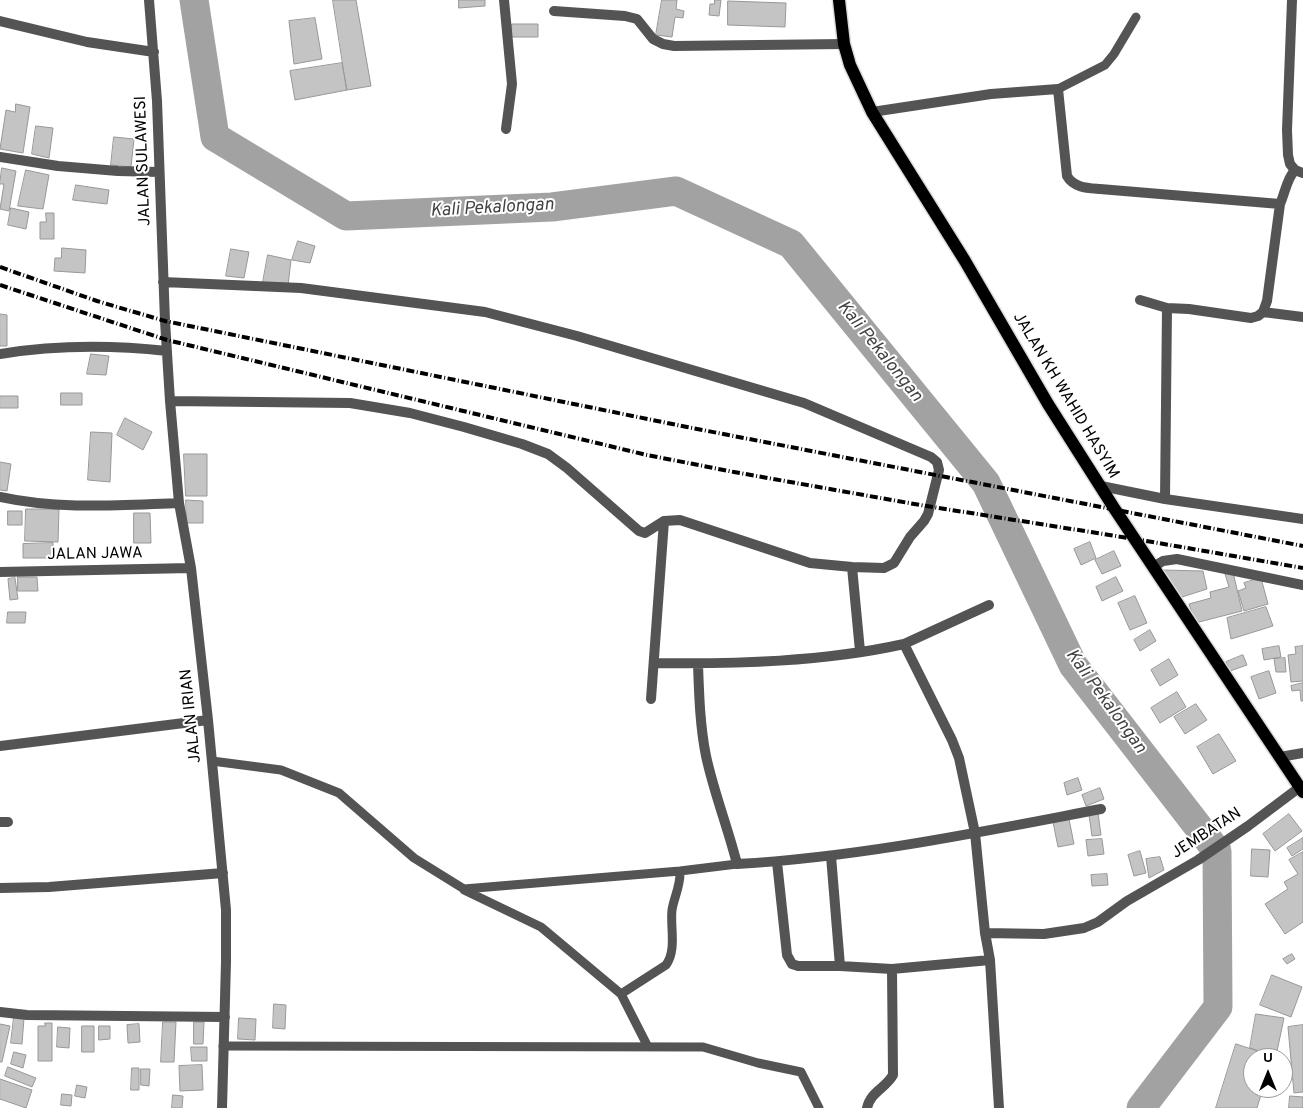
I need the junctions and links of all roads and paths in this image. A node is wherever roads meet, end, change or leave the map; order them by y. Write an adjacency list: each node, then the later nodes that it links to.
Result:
1 (149, 0): 9 (street, JALAN SULAWESI)
2 (504, 0): 12 (street)
3 (839, 0): 8 (main road, JALAN KH WAHID HASYIM)
4 (1292, 0): 15 (street)
5 (554, 11): 8 (street)
6 (1136, 17): 10 (lane)
7 (0, 21): 9 (street)
8 (844, 44): 11 (main road, JALAN KH WAHID HASYIM)
9 (154, 52): 14 (street, JALAN SULAWESI)
10 (1058, 89): 11 (street); 16 (street)
11 (872, 112): 26 (main road, JALAN KH WAHID HASYIM)
12 (506, 129)
13 (0, 157): 14 (street)
14 (159, 172): 17 (street, JALAN SULAWESI)
15 (1299, 172): 16 (street)
16 (1280, 204): 20 (street)
17 (163, 282): 22 (street, JALAN SULAWESI); 32 (street)
18 (1140, 300): 19 (street)
19 (1168, 308): 20 (street); 28 (street)
20 (1263, 312): 21 (street)
21 (1303, 317)
22 (165, 322): 23 (street, JALAN IRIAN)
23 (168, 351): 24 (street); 25 (street, JALAN IRIAN)
24 (0, 354)
25 (170, 401): 29 (street, JALAN IRIAN); 31 (street)
26 (1101, 486): 28 (street); 33 (main road, JALAN KH WAHID HASYIM)
27 (0, 497): 29 (street)
28 (1165, 499): 30 (street)
29 (179, 503): 34 (street, JALAN IRIAN)
30 (1303, 519)
31 (664, 521): 32 (street); 40 (street)
32 (852, 567): 39 (street)
33 (1153, 567): 36 (street); 46 (main road, JALAN KH WAHID HASYIM)
34 (191, 568): 35 (street, JALAN JAWA); 43 (street, JALAN IRIAN)
35 (0, 572)
36 (1303, 585)
37 (989, 605): 38 (street)
38 (904, 644): 39 (street); 50 (street)
39 (860, 651): 41 (street)
40 (654, 663): 41 (street); 42 (street)
41 (698, 664): 53 (street)
42 (652, 699)
43 (208, 720): 44 (street); 47 (street, JALAN IRIAN)
44 (0, 746)
45 (1303, 752): 46 (street)
46 (1280, 757): 48 (main road, JALAN KH WAHID HASYIM)
47 (212, 761): 55 (street, JALAN IRIAN); 57 (lane)
48 (1301, 789): 58 (street, JEMBATAN)
49 (1101, 809): 50 (street)
50 (975, 833): 51 (street); 58 (street)
51 (831, 856): 52 (street); 60 (street)
52 (777, 862): 53 (street); 60 (street)
53 (737, 864): 54 (lane)
54 (680, 871): 57 (lane); 62 (lane)
55 (223, 873): 56 (street); 64 (street, JALAN IRIAN)
56 (0, 888)
57 (464, 890): 62 (lane)
58 (985, 932): 59 (street)
59 (990, 960): 61 (street); 70 (street)
60 (840, 966): 61 (street)
61 (892, 969): 69 (street)
62 (621, 994): 66 (lane)
63 (0, 1012): 64 (street)
64 (225, 1017): 65 (street, JALAN IRIAN)
65 (223, 1046): 66 (lane); 67 (street, JALAN IRIAN)
66 (648, 1047): 68 (lane)
67 (222, 1108)
68 (819, 1108)
69 (867, 1108)
70 (999, 1108)

